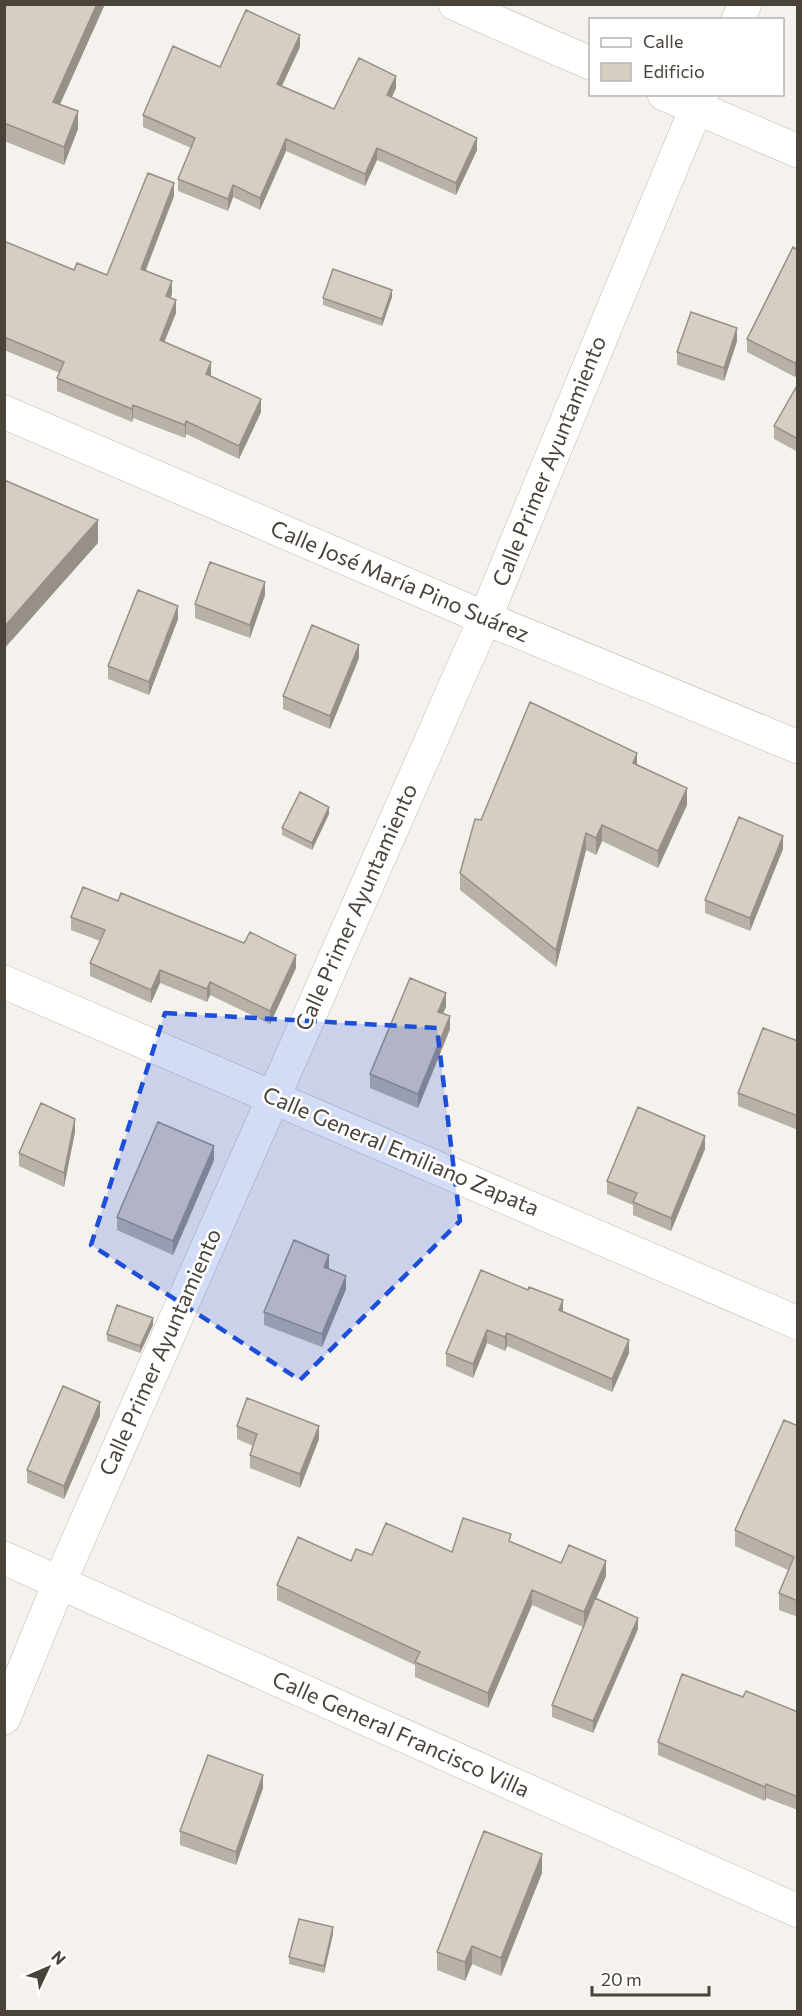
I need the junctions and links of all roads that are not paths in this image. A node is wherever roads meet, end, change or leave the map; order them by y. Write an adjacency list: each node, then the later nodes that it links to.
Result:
1 (455, 4): 4 (street)
2 (745, 4): 3 (street)
3 (739, 18)
4 (589, 62)
5 (674, 96): 6 (street)
6 (699, 101): 7 (street); 9 (street, Calle Primer Ayuntamiento)
7 (798, 151)
8 (4, 412): 9 (street, Calle José María Pino Suárez)
9 (485, 618): 10 (street, Calle José María Pino Suárez); 12 (street, Calle Primer Ayuntamiento)
10 (798, 747)
11 (4, 982): 12 (street, Calle General Emiliano Zapata)
12 (273, 1095): 13 (street, Calle General Emiliano Zapata); 15 (street, Calle Primer Ayuntamiento)
13 (798, 1323)
14 (4, 1558): 15 (street, Calle General Francisco Villa)
15 (60, 1581): 16 (street, Calle Primer Ayuntamiento); 17 (street, Calle General Francisco Villa)
16 (4, 1718)
17 (798, 1911)

